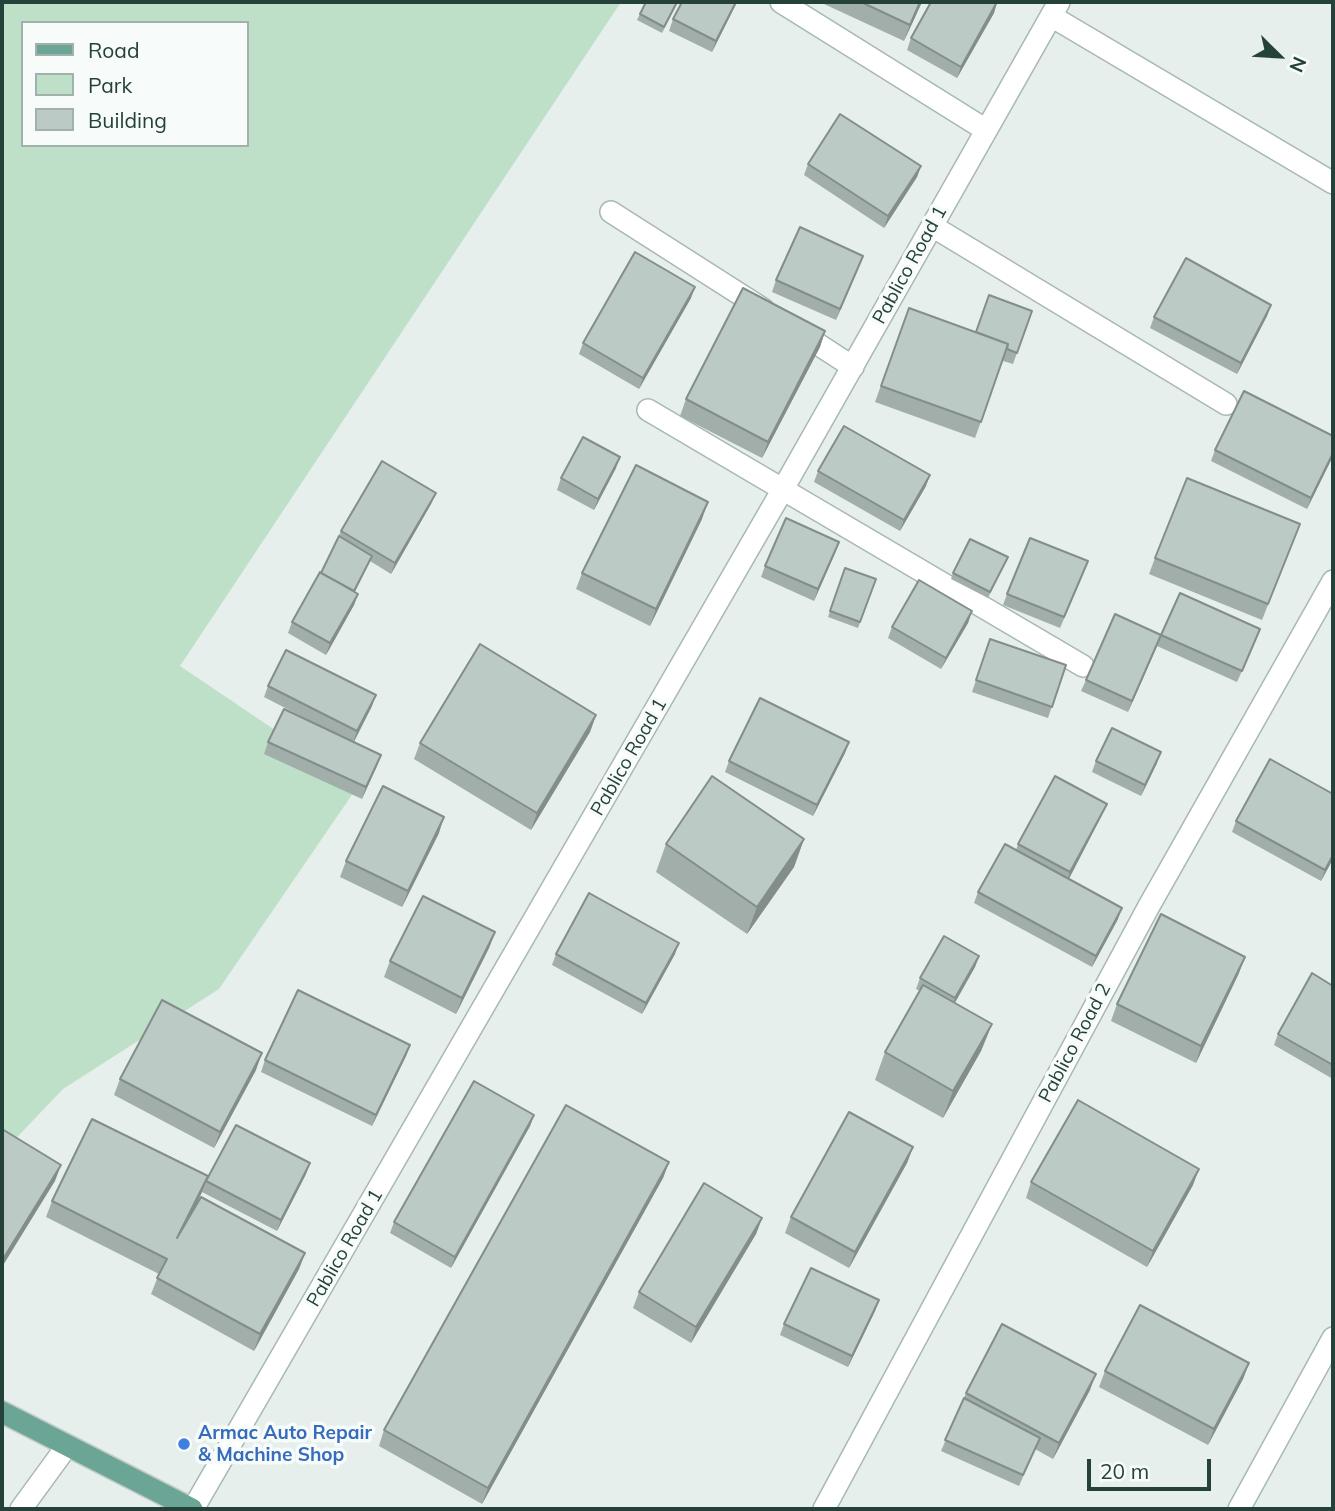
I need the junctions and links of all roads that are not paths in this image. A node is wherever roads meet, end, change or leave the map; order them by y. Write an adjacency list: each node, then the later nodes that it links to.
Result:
1 (781, 2): 3 (street)
2 (1055, 9): 3 (street, Pablico Road 1); 4 (street)
3 (986, 130): 6 (street, Pablico Road 1)
4 (1333, 183)
5 (611, 212): 7 (street)
6 (932, 226): 7 (street, Pablico Road 1); 8 (street)
7 (853, 367): 10 (street, Pablico Road 1)
8 (1226, 404)
9 (648, 410): 10 (street)
10 (783, 489): 12 (street); 17 (street, Pablico Road 1)
11 (1333, 581): 18 (street, Pablico Road 2)
12 (1083, 666)
13 (1333, 1338): 19 (street)
14 (2, 1412): 15 (main road)
15 (67, 1446): 16 (street); 17 (main road)
16 (20, 1509)
17 (193, 1509)
18 (824, 1509)
19 (1239, 1509)

